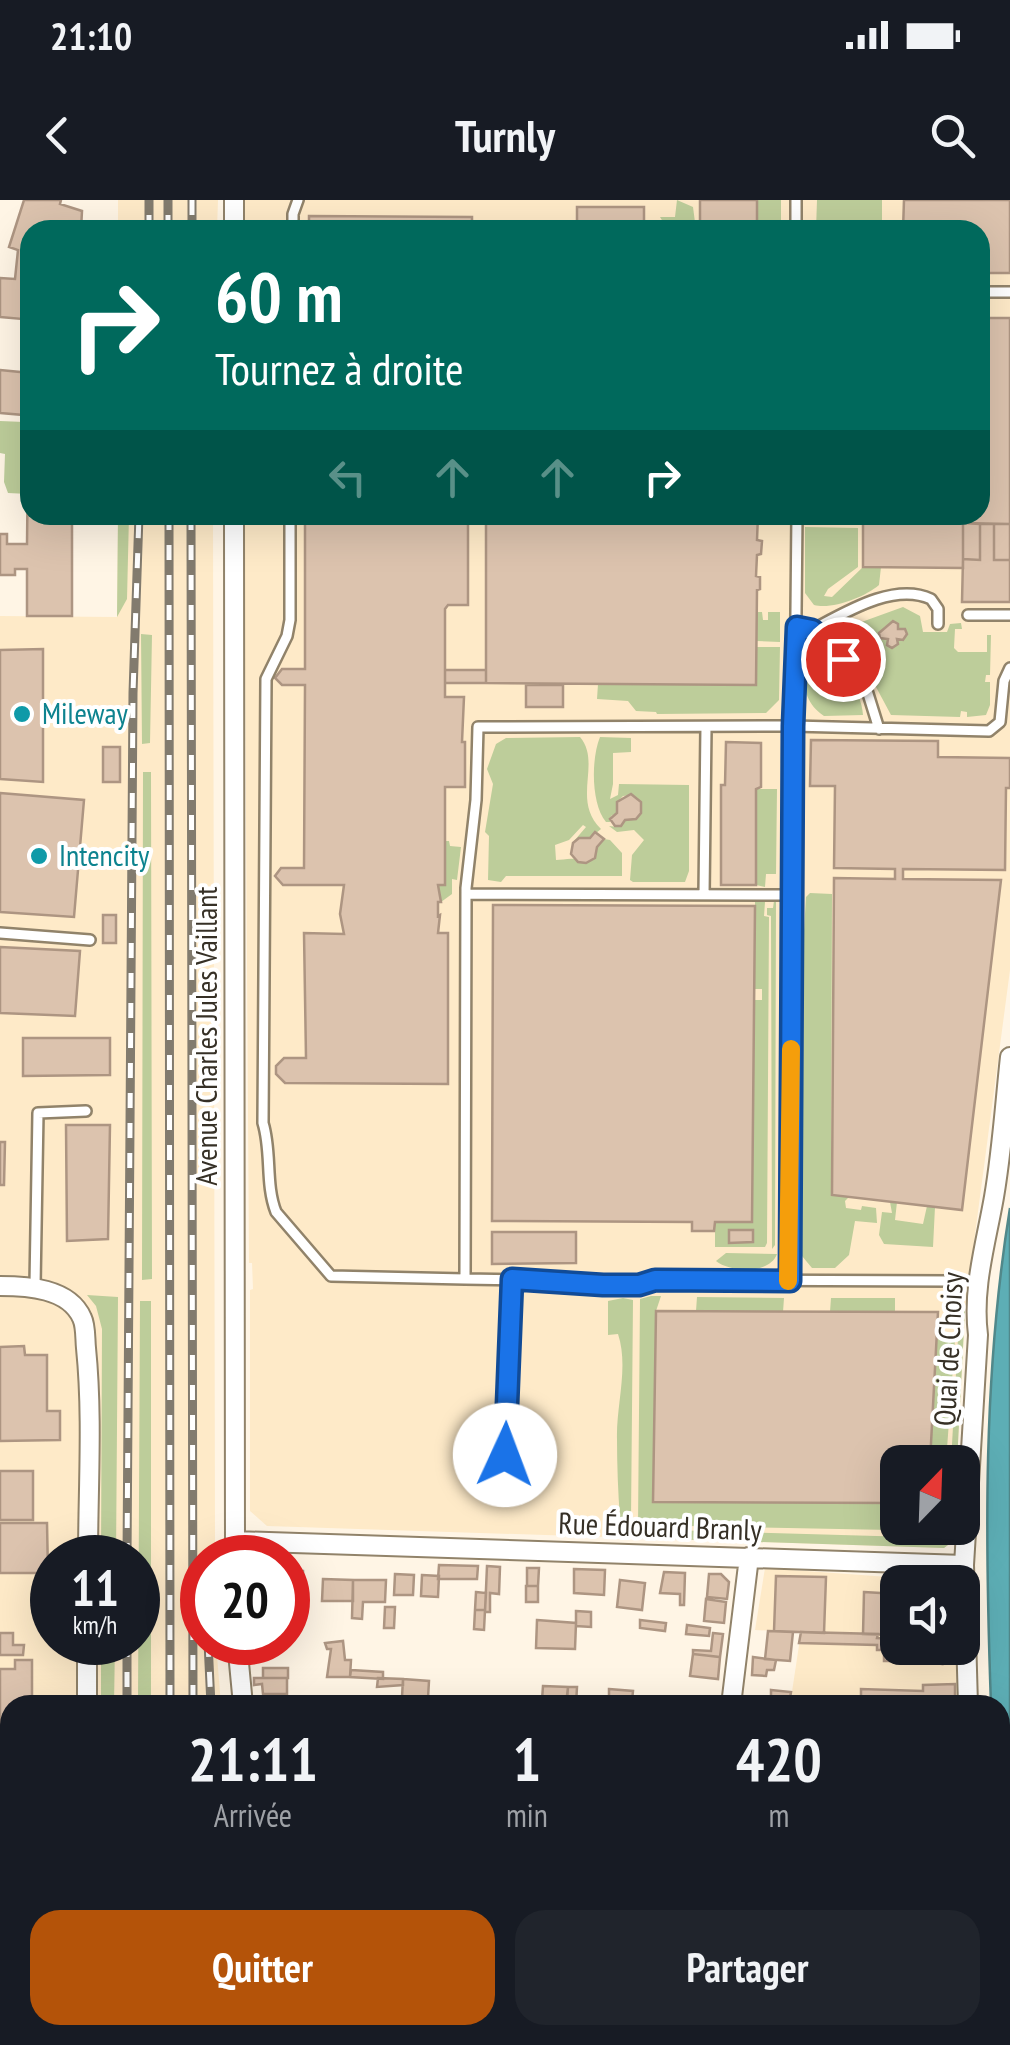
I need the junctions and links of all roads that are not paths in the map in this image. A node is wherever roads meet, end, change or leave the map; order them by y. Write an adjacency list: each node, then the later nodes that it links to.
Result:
1 (234, 525): 28 (street, Avenue Charles Jules Vaillant)
2 (290, 525): 20 (lane)
3 (796, 525): 7 (lane)
4 (968, 615): 5 (lane)
5 (1010, 615)
6 (938, 624): 8 (lane)
7 (797, 627): 8 (lane); 11 (lane)
8 (812, 630): 12 (lane)
9 (1010, 668): 12 (lane)
10 (706, 726): 11 (lane); 13 (lane); 14 (lane)
11 (793, 726): 12 (lane); 15 (lane)
12 (879, 728)
13 (466, 894): 14 (lane); 20 (lane)
14 (704, 895): 15 (lane)
15 (792, 895): 22 (lane)
16 (0, 934): 17 (lane)
17 (90, 940)
18 (1010, 1057): 31 (street, Quai de Choisy)
19 (86, 1111): 25 (lane)
20 (465, 1279): 21 (lane)
21 (512, 1279): 22 (lane); 26 (lane)
22 (790, 1281): 23 (lane)
23 (953, 1281)
24 (0, 1286): 25 (street)
25 (35, 1286): 27 (street)
26 (504, 1490)
27 (88, 1535)
28 (235, 1535)
29 (310, 1550): 30 (street, Rue Édouard Branly)
30 (749, 1557): 31 (street, Rue Édouard Branly); 36 (street)
31 (964, 1564): 37 (street, Quai de Choisy)
32 (88, 1665): 34 (street)
33 (239, 1665): 35 (street)
34 (87, 1695)
35 (241, 1695)
36 (732, 1695)
37 (968, 1695)

